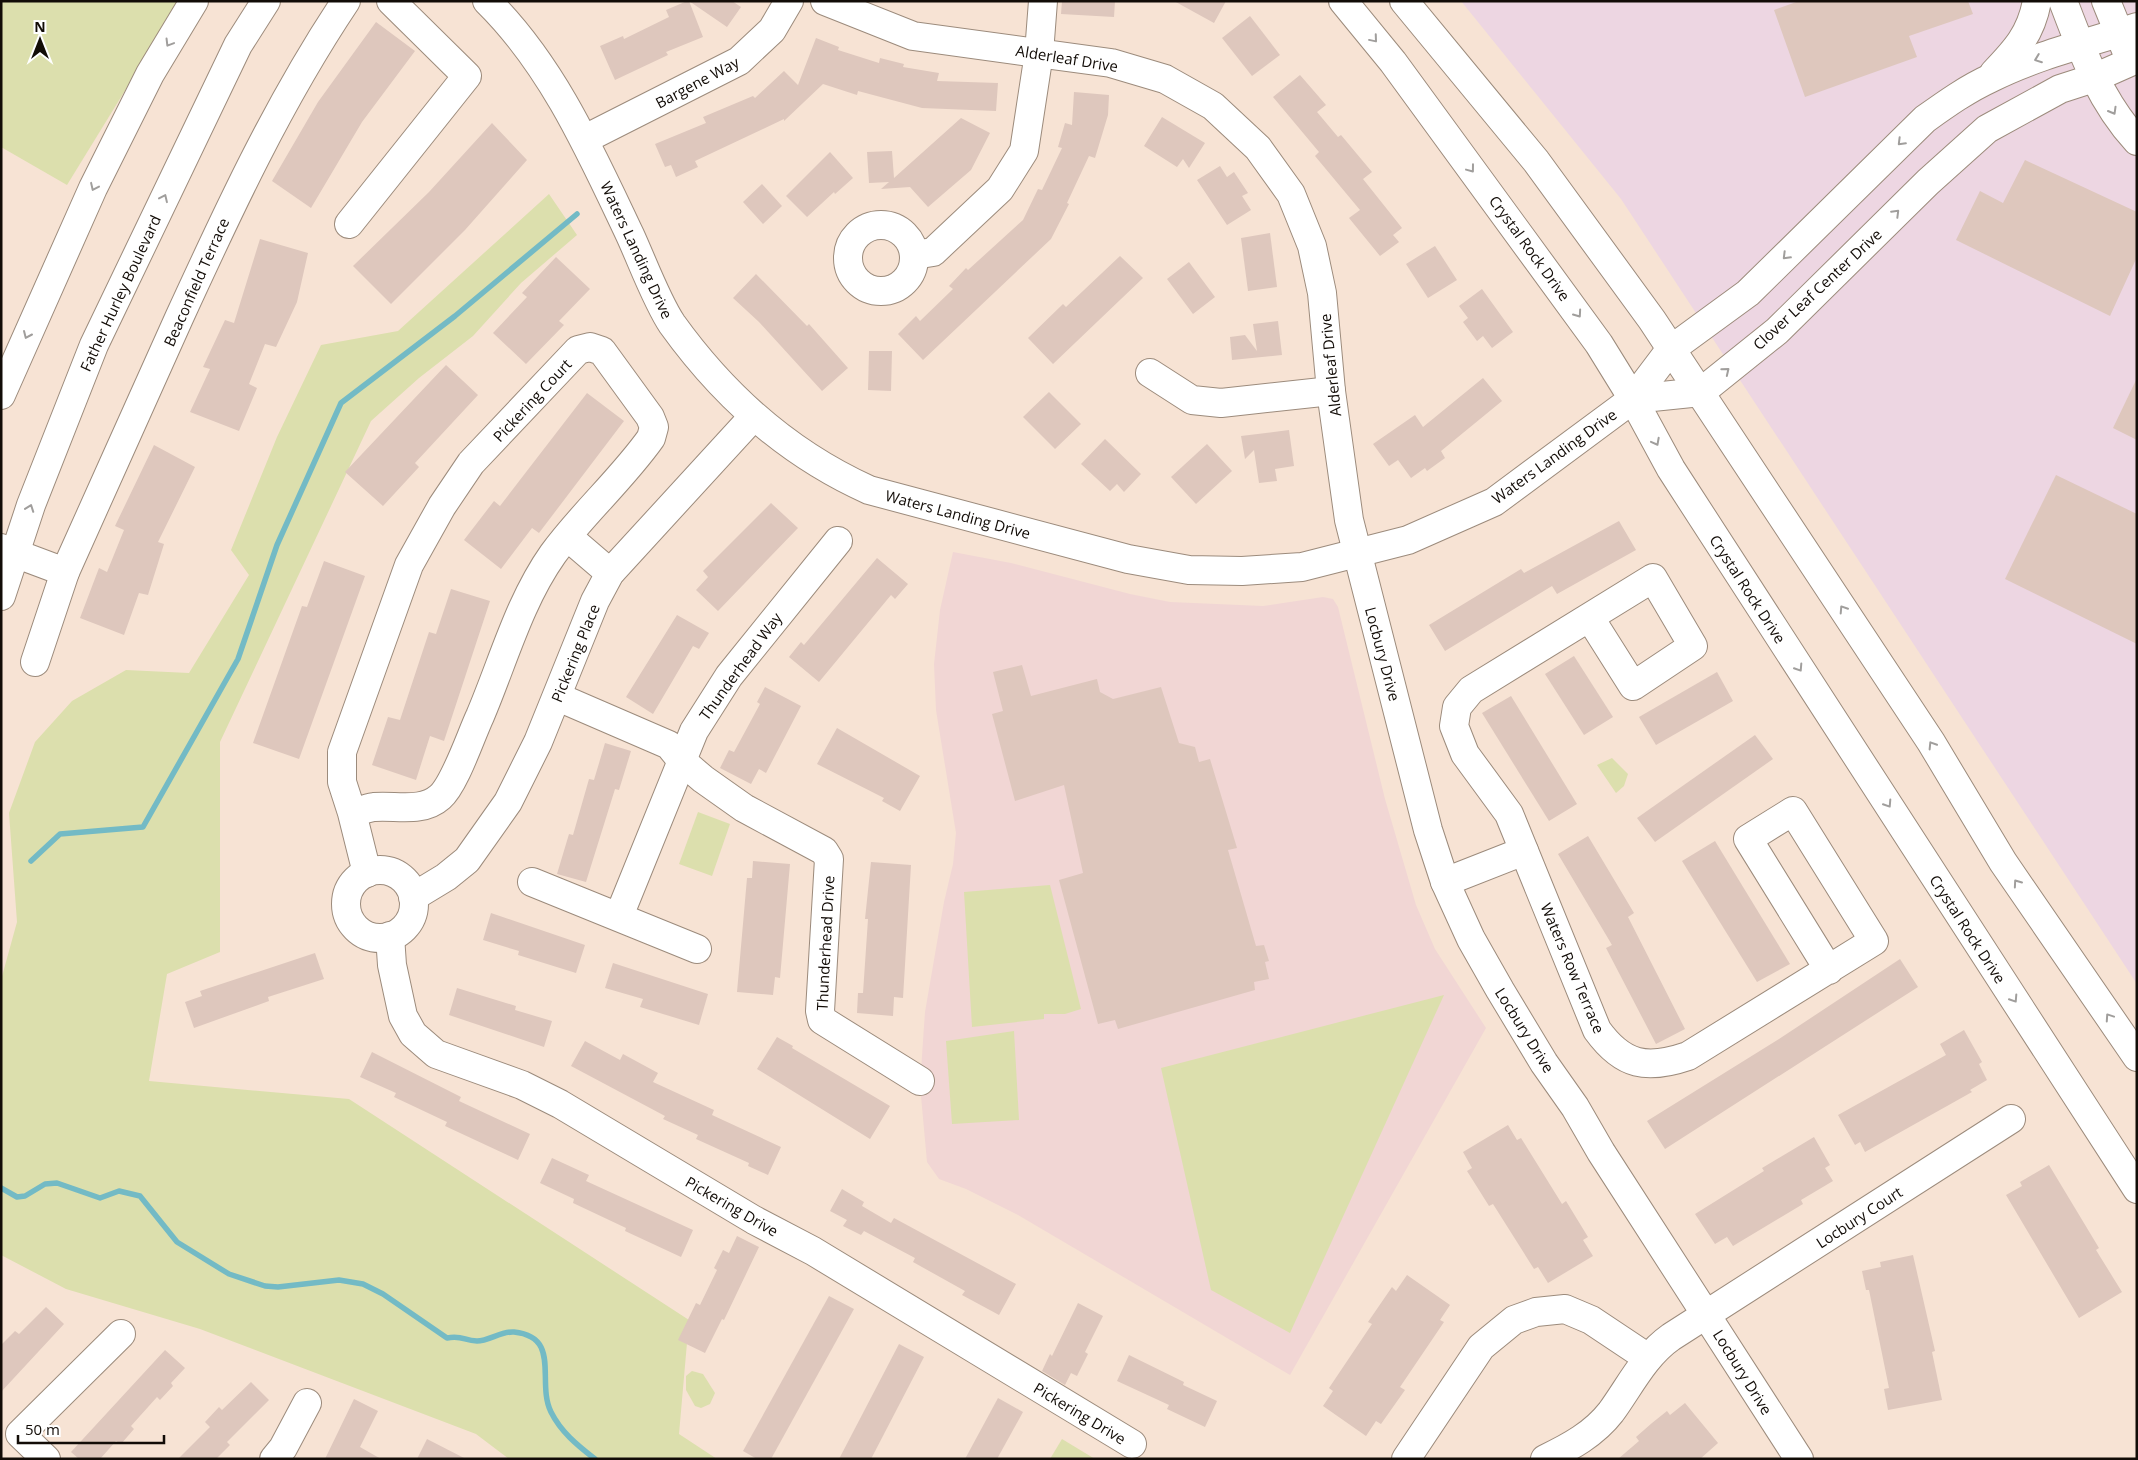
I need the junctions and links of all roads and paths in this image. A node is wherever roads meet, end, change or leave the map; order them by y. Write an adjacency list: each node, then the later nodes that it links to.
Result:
1 (194, 1): 28 (street, one-way to 28)
2 (266, 1): 33 (street, Father Hurley Boulevard, one-way to 2)
3 (346, 1): 35 (street, Beaconfield Terrace)
4 (390, 1): 22 (street)
5 (486, 1): 20 (street, Waters Landing Drive)
6 (789, 1): 20 (street, Bargene Way)
7 (825, 1): 16 (street, Alderleaf Drive)
8 (1043, 1): 16 (street)
9 (1343, 1): 29 (street, Crystal Rock Drive, one-way to 29)
10 (2038, 1): 18 (street)
11 (2063, 1): 15 (street)
12 (2106, 1): 14 (street)
13 (1411, 4): 24 (street)
14 (2127, 30): 15 (street); 17 (street)
15 (2079, 44): 18 (street, one-way to 18); 19 (street)
16 (1039, 53): 23 (street); 26 (street, Alderleaf Drive)
17 (2135, 63): 19 (street, Clover Leaf Center Drive)
18 (1991, 78): 24 (street, one-way to 24)
19 (2094, 78): 21 (street, one-way to 21); 27 (street, Clover Leaf Center Drive, one-way to 19)
20 (585, 139): 30 (street, Waters Landing Drive)
21 (2137, 141)
22 (349, 224)
23 (914, 256)
24 (1670, 350): 27 (street); 29 (street)
25 (1150, 373): 26 (street)
26 (1332, 392): 34 (street, Alderleaf Drive)
27 (1701, 392): 29 (street); 52 (street, one-way to 27)
28 (1, 395)
29 (1633, 399): 34 (street, Waters Landing Drive); 55 (street, Crystal Rock Drive, one-way to 55)
30 (753, 417): 34 (street, Waters Landing Drive); 36 (street, Pickering Place)
31 (568, 537): 36 (street); 42 (street, Pickering Court); 42 (street, Pickering Court)
32 (838, 541): 41 (street, Thunderhead Way)
33 (8, 551): 35 (street); 37 (street, Father Hurley Boulevard)
34 (1358, 554): 46 (street, Locbury Drive)
35 (65, 572): 39 (street, Beaconfield Terrace)
36 (610, 574): 40 (street, Pickering Place)
37 (1, 596)
38 (1590, 618): 43 (street, Waters Row Terrace)
39 (35, 662)
40 (558, 697): 41 (street, Thunderhead Drive); 47 (street, Pickering Place)
41 (682, 761): 48 (street, Thunderhead Way); 53 (street, Thunderhead Drive)
42 (352, 813): 44 (street, Pickering Court)
43 (1524, 851): 46 (street); 51 (street, Waters Row Terrace)
44 (367, 873): 47 (street); 49 (street)
45 (532, 882): 48 (street)
46 (1445, 882): 56 (street, Locbury Drive)
47 (413, 897): 49 (street)
48 (619, 916): 50 (street)
49 (390, 936): 60 (street, Pickering Drive)
50 (696, 949)
51 (1829, 970): 51 (street, Waters Row Terrace)
52 (2137, 1057)
53 (920, 1081)
54 (2011, 1119): 56 (street, Locbury Court)
55 (2137, 1189)
56 (1706, 1314): 58 (street, Locbury Court); 65 (street, Locbury Drive)
57 (121, 1334): 61 (street)
58 (1648, 1358): 63 (street); 64 (street, Locbury Court)
59 (307, 1403): 62 (street)
60 (1132, 1444)
61 (46, 1459)
62 (274, 1459)
63 (1406, 1459)
64 (1545, 1459)
65 (1799, 1459)

